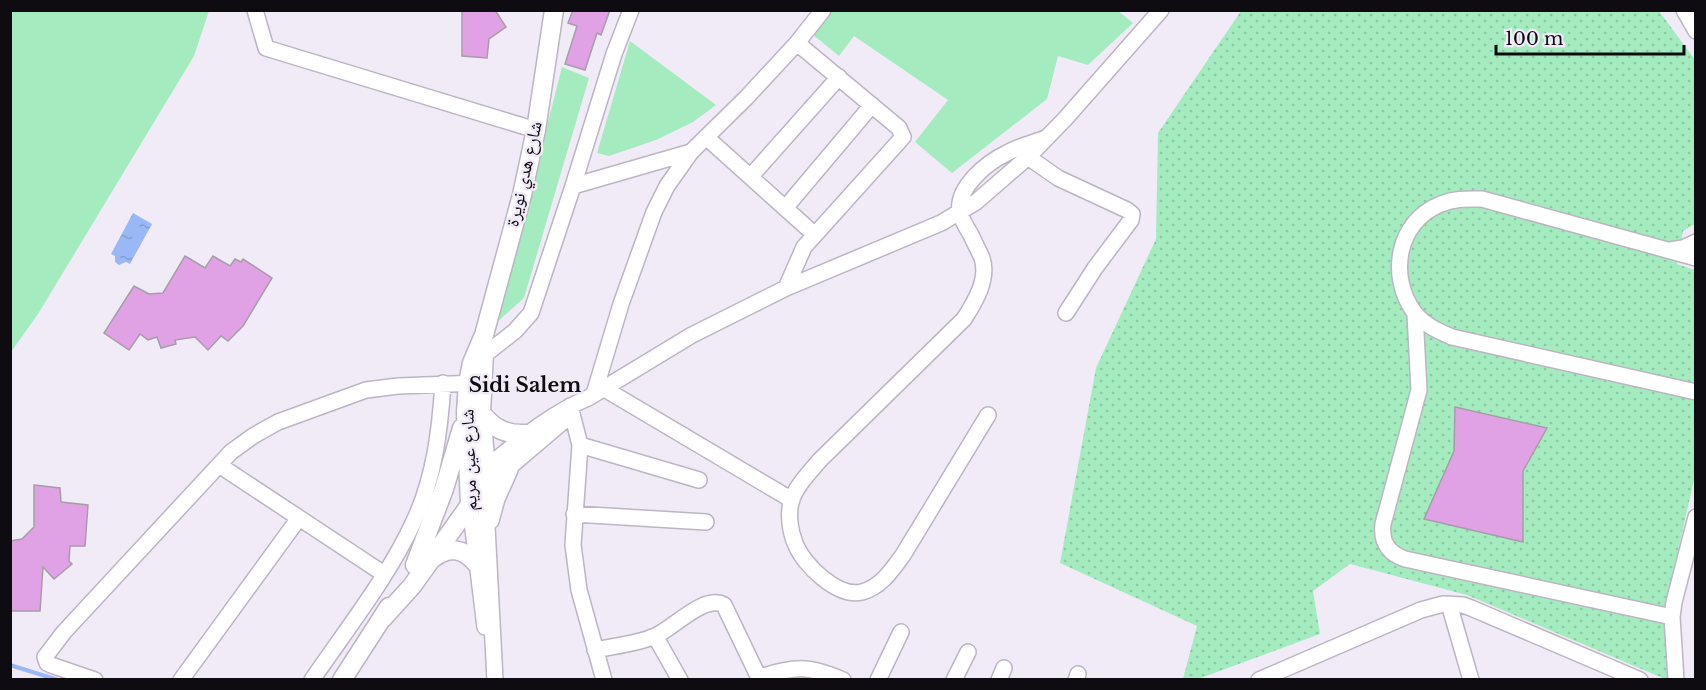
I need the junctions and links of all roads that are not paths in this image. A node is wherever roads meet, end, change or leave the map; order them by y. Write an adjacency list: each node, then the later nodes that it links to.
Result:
1 (255, 10): 11 (street)
2 (554, 10): 11 (main road, شارع هدي نويرة)
3 (631, 10): 17 (street)
4 (823, 10): 8 (street)
5 (1161, 10): 13 (street)
6 (1684, 10): 7 (street)
7 (1695, 31)
8 (797, 43): 9 (street); 12 (street)
9 (839, 77): 10 (street); 16 (street)
10 (872, 105): 18 (street); 20 (street)
11 (536, 130): 27 (main road, شارع هدي نويرة)
12 (706, 137): 14 (street); 16 (street)
13 (1046, 138): 15 (street); 19 (street)
14 (691, 152): 17 (street); 32 (street)
15 (1028, 157): 19 (street); 25 (street)
16 (751, 176): 18 (street)
17 (573, 186): 28 (street)
18 (786, 207): 20 (street)
19 (960, 213): 24 (street); 43 (street)
20 (814, 234): 24 (street)
21 (1695, 242): 22 (street)
22 (1668, 250): 23 (street); 26 (street)
23 (1695, 258)
24 (786, 288): 32 (street)
25 (1066, 313)
26 (1415, 314): 31 (street); 54 (street)
27 (484, 335): 28 (main road, شارع عين مريم)
28 (478, 360): 30 (main road, شارع عين مريم)
29 (443, 383): 30 (street); 39 (street); 52 (street)
30 (475, 383): 34 (main road, شارع عين مريم)
31 (1695, 392)
32 (595, 393): 33 (street); 43 (street)
33 (572, 410): 36 (street); 37 (street); 38 (street)
34 (473, 412): 36 (main road); 40 (main road, شارع عين مريم); 42 (main road, شارع عين مريم); 50 (main road)
35 (988, 415): 43 (street)
36 (527, 434): 40 (street)
37 (580, 445): 41 (street); 45 (street)
38 (514, 463): 42 (street); 49 (street)
39 (219, 465): 47 (street); 61 (street)
40 (486, 468): 42 (main road)
41 (699, 480)
42 (477, 487): 44 (main road, شارع عين مريم); 49 (street, شارع عين مريم); 50 (main road)
43 (792, 500)
44 (470, 505): 50 (main road); 51 (street, شارع عين مريم)
45 (574, 514): 48 (street); 57 (street)
46 (1695, 517): 54 (street)
47 (299, 518): 52 (street); 62 (street)
48 (706, 522)
49 (488, 538): 59 (street, شارع عين مريم)
50 (424, 561): 51 (main road); 64 (main road)
51 (476, 562): 59 (street, شارع عين مريم)
52 (384, 574): 63 (street)
53 (1449, 604): 71 (street); 72 (street); 73 (street)
54 (1672, 617): 74 (street)
55 (901, 632): 69 (street)
56 (655, 636): 57 (street); 60 (street); 67 (street)
57 (595, 650): 66 (street)
58 (968, 652): 70 (street)
59 (493, 659): 65 (street, شارع عين مريم)
60 (759, 678): 68 (street)
61 (95, 680)
62 (180, 680)
63 (312, 680)
64 (342, 680)
65 (495, 680)
66 (604, 680)
67 (680, 680)
68 (843, 680)
69 (878, 680)
70 (954, 680)
71 (1259, 680)
72 (1470, 680)
73 (1640, 680)
74 (1676, 680)

